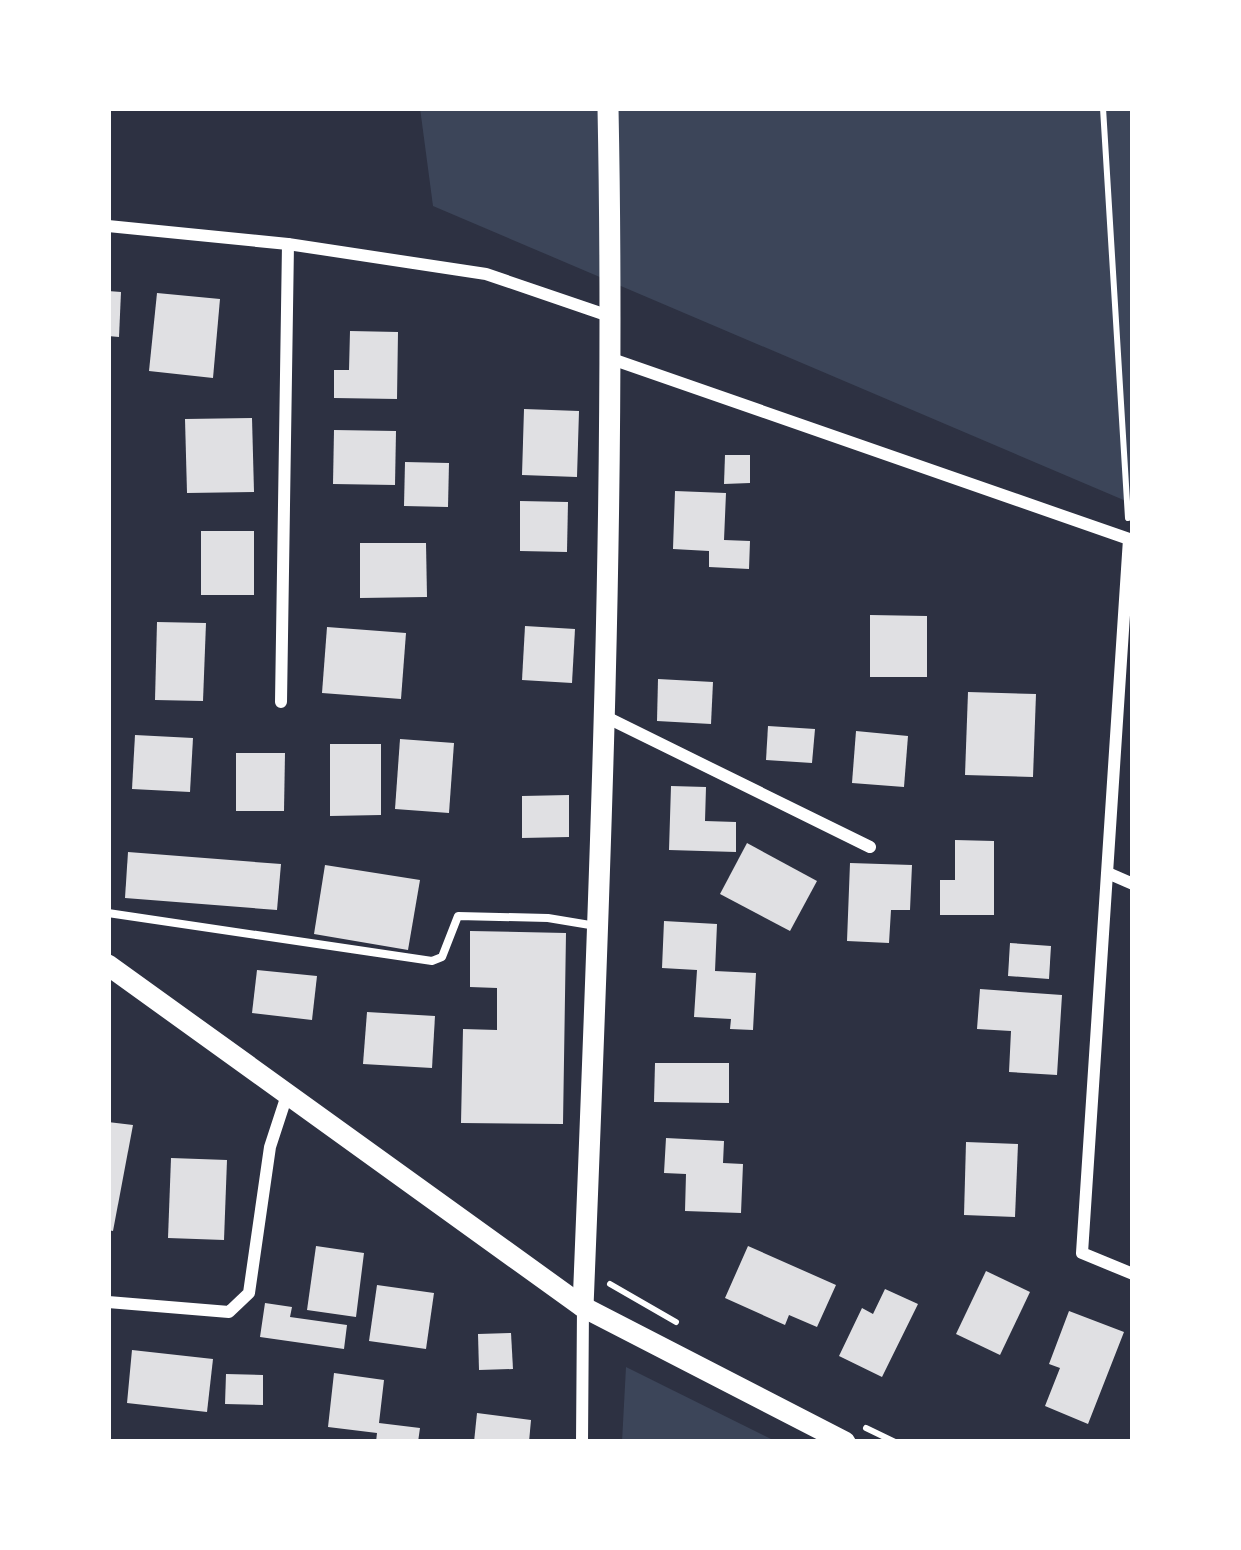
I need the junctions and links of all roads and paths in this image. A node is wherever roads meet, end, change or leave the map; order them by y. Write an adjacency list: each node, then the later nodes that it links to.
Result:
1 (608, 108): 5 (street)
2 (1103, 108): 7 (path)
3 (108, 226): 4 (street)
4 (287, 244): 5 (street); 8 (street)
5 (612, 316): 6 (street)
6 (609, 358): 7 (street); 9 (street)
7 (1129, 539): 11 (street)
8 (281, 702)
9 (606, 717): 10 (street); 14 (street)
10 (870, 847)
11 (1110, 874): 12 (street); 18 (street)
12 (1133, 884)
13 (108, 913): 14 (lane)
14 (598, 926): 17 (street)
15 (108, 965): 16 (street)
16 (286, 1098): 19 (street); 20 (street)
17 (584, 1270): 20 (street); 21 (path)
18 (1133, 1274)
19 (108, 1301)
20 (583, 1307): 23 (street); 24 (street)
21 (684, 1327)
22 (849, 1418): 25 (path)
23 (582, 1442)
24 (845, 1442)
25 (895, 1442)

